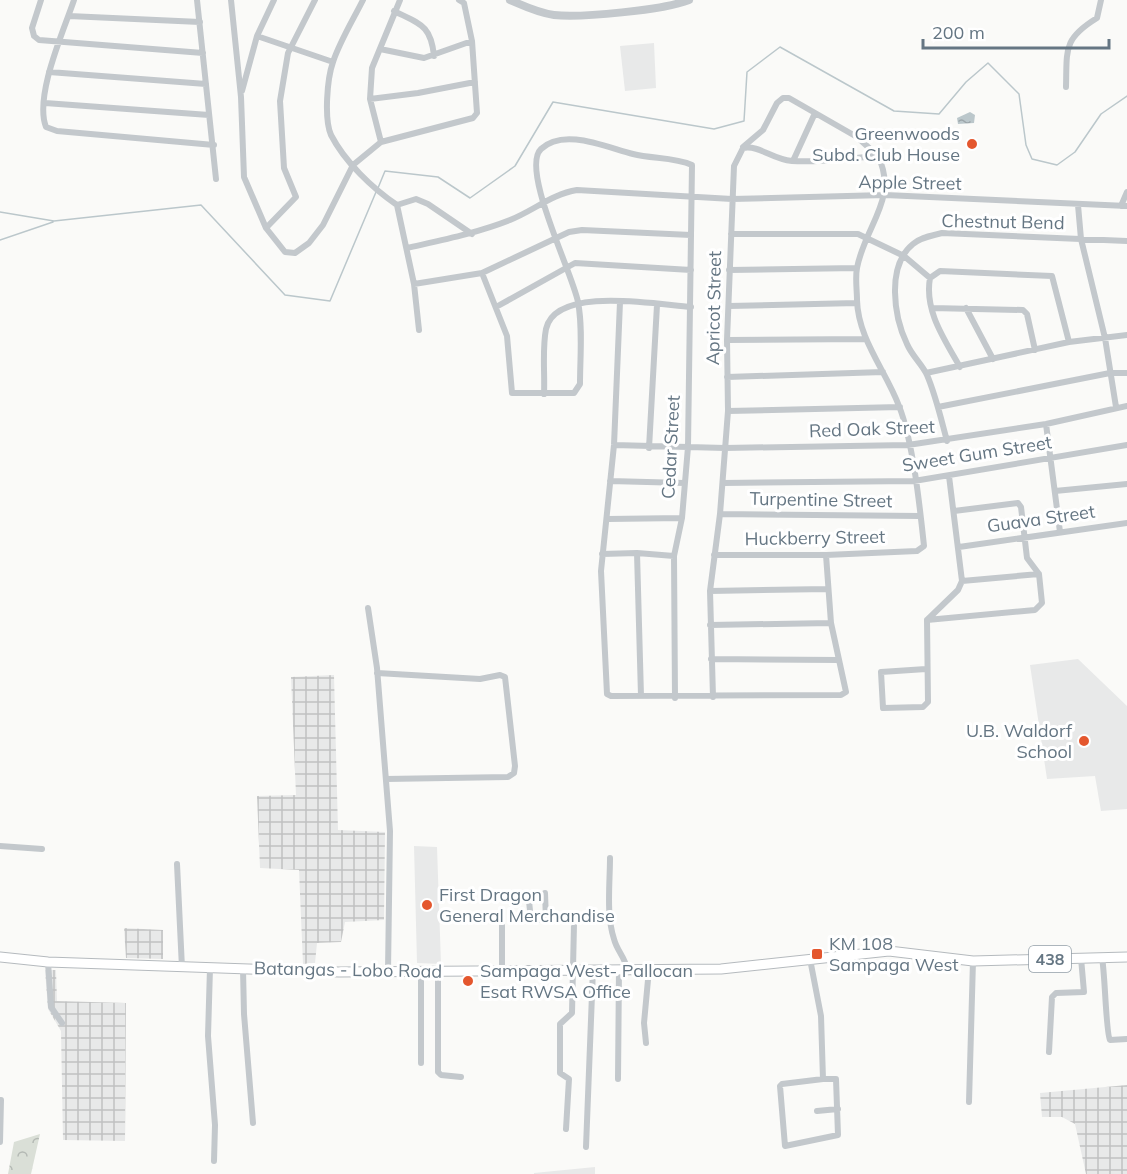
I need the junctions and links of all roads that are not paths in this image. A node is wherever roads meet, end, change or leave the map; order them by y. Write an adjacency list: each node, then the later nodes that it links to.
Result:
1 (41, 0): 18 (street)
2 (74, 0): 14 (street)
3 (197, 0): 15 (street)
4 (231, 0): 28 (street)
5 (274, 0): 16 (street)
6 (315, 0): 19 (street)
7 (363, 0): 23 (street)
8 (400, 0): 13 (street)
9 (459, 0): 17 (street)
10 (510, 0): 11 (street)
11 (689, 0)
12 (1101, 0): 27 (street)
13 (394, 11): 20 (street); 22 (street)
14 (69, 16): 15 (street); 18 (street)
15 (200, 22): 21 (street)
16 (257, 36): 19 (street); 28 (street)
17 (472, 41): 22 (street); 25 (street)
18 (57, 44): 21 (street); 24 (street)
19 (291, 46): 23 (street); 48 (street)
20 (380, 49): 22 (street); 29 (street)
21 (203, 53): 26 (street)
22 (434, 56)
23 (333, 62): 38 (street)
24 (49, 72): 26 (street); 30 (street)
25 (475, 82): 29 (street); 33 (street)
26 (207, 84): 32 (street)
27 (1066, 87)
28 (241, 97): 48 (street)
29 (370, 99): 33 (street)
30 (45, 103): 32 (street); 34 (street)
31 (815, 113): 35 (street); 36 (street); 37 (street)
32 (209, 115): 34 (street)
33 (381, 142): 38 (street)
34 (213, 145): 39 (street)
35 (742, 148): 37 (street); 43 (street, Apricot Street)
36 (878, 156): 37 (street); 41 (street)
37 (793, 161)
38 (352, 165): 45 (street); 48 (street)
39 (216, 179)
40 (1127, 192): 47 (street)
41 (885, 195): 43 (street, Apple Street); 46 (street, Apple Street); 53 (street)
42 (692, 197): 43 (street, Apple Street); 44 (street, Apple Street); 44 (street, Cedar Street); 51 (street, Cedar Street)
43 (732, 199): 50 (street, Apricot Street)
44 (544, 203): 49 (street, Apple Street); 52 (street)
45 (397, 205): 49 (street); 56 (street)
46 (1078, 205): 47 (street, Apple Street); 54 (street)
47 (1124, 206)
48 (266, 228)
49 (472, 234): 56 (street, Apple Street)
50 (731, 234): 53 (street); 61 (street, Apricot Street)
51 (691, 235): 52 (street); 60 (street, Cedar Street)
52 (556, 238): 58 (street); 62 (street)
53 (866, 238): 57 (street); 59 (street)
54 (1082, 239): 55 (street, Chestnut Bend); 57 (street, Chestnut Bend); 76 (street)
55 (1127, 241)
56 (407, 248): 64 (street)
57 (904, 256): 63 (street); 84 (street)
58 (567, 268): 60 (street); 65 (street); 70 (street)
59 (857, 268): 61 (street); 67 (street)
60 (691, 270): 71 (street, Cedar Street)
61 (729, 270): 69 (street, Apricot Street)
62 (482, 273): 64 (street); 70 (street)
63 (930, 278): 72 (street); 79 (street)
64 (414, 284): 74 (street)
65 (578, 302): 66 (street); 88 (street); 88 (street)
66 (620, 302): 68 (street); 96 (street)
67 (857, 303): 69 (street); 77 (street)
68 (657, 304): 71 (street); 100 (street)
69 (729, 306): 78 (street, Apricot Street)
70 (496, 307): 88 (street)
71 (691, 308): 99 (street, Cedar Street)
72 (932, 308): 73 (street); 82 (street)
73 (966, 308): 80 (street); 81 (street)
74 (419, 330)
75 (1127, 335): 76 (street)
76 (1105, 338): 79 (street); 85 (street)
77 (866, 339): 78 (street); 83 (street)
78 (727, 340): 87 (street, Apricot Street)
79 (1069, 342): 80 (street)
80 (1035, 350): 81 (street)
81 (993, 359): 82 (street)
82 (960, 367): 84 (street)
83 (883, 372): 87 (street); 90 (street)
84 (926, 373): 91 (street)
85 (1110, 373): 86 (street); 91 (street); 92 (street)
86 (1127, 373)
87 (728, 377): 93 (street, Apricot Street)
88 (544, 394)
89 (1127, 406): 92 (street, Red Oak Street)
90 (900, 407): 93 (street); 97 (street)
91 (938, 407): 95 (street)
92 (1116, 407): 94 (street, Red Oak Street)
93 (728, 411): 101 (street, Apricot Street)
94 (1046, 424): 95 (street, Red Oak Street); 102 (street)
95 (946, 441): 97 (street, Red Oak Street)
96 (614, 445): 100 (street, Red Oak Street); 104 (street)
97 (908, 445): 101 (street, Red Oak Street); 105 (street)
98 (1127, 445): 102 (street, Sweet Gum Street)
99 (688, 447): 100 (street, Red Oak Street); 101 (street, Red Oak Street); 106 (street, Cedar Street)
100 (649, 448)
101 (725, 448): 107 (street, Apricot Street)
102 (1050, 459): 103 (street, Sweet Gum Street); 109 (street)
103 (949, 476): 105 (street, Sweet Gum Street); 110 (street)
104 (610, 482): 106 (street); 114 (street)
105 (914, 482): 107 (street, Sweet Gum Street); 112 (street)
106 (684, 483): 113 (street, Cedar Street)
107 (723, 483): 111 (street, Apricot Street)
108 (1127, 484): 109 (street)
109 (1055, 491): 116 (street)
110 (954, 511): 117 (street); 118 (street)
111 (720, 514): 112 (street, Turpentine Street); 121 (street, Apricot Street)
112 (920, 516): 122 (street, Huckberry Street)
113 (682, 518): 114 (street); 123 (street, Cedar Street)
114 (608, 519): 120 (street)
115 (1127, 523): 116 (street, Guava Street)
116 (1060, 532): 117 (street, Guava Street)
117 (1023, 537): 118 (street, Guava Street); 124 (street)
118 (959, 547): 125 (street)
119 (637, 553): 120 (street); 123 (street); 136 (street)
120 (602, 554): 136 (street)
121 (714, 555): 122 (street, Huckberry Street); 127 (street, Apricot Street)
122 (826, 555): 126 (street)
123 (674, 556): 137 (street, Cedar Street)
124 (1039, 574): 125 (street); 129 (street)
125 (962, 581): 129 (street)
126 (828, 589): 127 (street); 130 (street)
127 (710, 591): 131 (street, Apricot Street)
128 (368, 608): 135 (street)
129 (927, 620): 134 (street)
130 (831, 623): 131 (street); 133 (street)
131 (710, 625): 132 (street, Apricot Street)
132 (711, 659): 133 (street); 138 (street, Apricot Street)
133 (839, 660): 138 (street)
134 (926, 669): 134 (street)
135 (377, 673): 139 (street); 139 (street)
136 (641, 696): 137 (street)
137 (675, 698): 138 (street)
138 (713, 698)
139 (386, 779): 163 (street)
140 (0, 846): 141 (street)
141 (42, 849)
142 (610, 858): 159 (street)
143 (177, 864): 155 (street)
144 (545, 893): 146 (street)
145 (529, 901): 146 (street)
146 (546, 920): 162 (street)
147 (502, 925): 161 (street)
148 (0, 957): 154 (main road, Batangas - Lobo Road / 438)
149 (1127, 957): 151 (main road, Batangas - Lobo Road / 438)
150 (1081, 958): 151 (main road, Batangas - Lobo Road / 438); 153 (main road, Batangas - Lobo Road / 438); 169 (street)
151 (1102, 958): 167 (street)
152 (810, 959): 153 (main road, Batangas - Lobo Road / 438); 160 (main road, Batangas - Lobo Road / 438); 173 (street)
153 (974, 961): 175 (street)
154 (48, 962): 155 (main road, Batangas - Lobo Road / 438); 166 (street)
155 (182, 968): 156 (main road, Batangas - Lobo Road / 438)
156 (210, 968): 157 (main road, Batangas - Lobo Road / 438); 182 (street)
157 (243, 969): 163 (main road, Batangas - Lobo Road / 438); 178 (street)
158 (593, 969): 159 (main road, Batangas - Lobo Road / 438); 162 (main road, Batangas - Lobo Road / 438); 181 (street)
159 (623, 969): 160 (main road, Batangas - Lobo Road / 438); 172 (street)
160 (649, 969): 168 (street)
161 (502, 970): 162 (main road, Batangas - Lobo Road / 438); 164 (main road, Batangas - Lobo Road / 438)
162 (572, 970): 179 (street)
163 (388, 971): 165 (main road, Batangas - Lobo Road / 438)
164 (438, 971): 165 (main road, Batangas - Lobo Road / 438); 171 (street)
165 (421, 972): 170 (street)
166 (62, 1023)
167 (1127, 1039)
168 (646, 1043)
169 (1049, 1052)
170 (421, 1063)
171 (461, 1077)
172 (618, 1079)
173 (823, 1079): 176 (street); 176 (street)
174 (1, 1100): 180 (street)
175 (969, 1102)
176 (838, 1109): 177 (street)
177 (817, 1111)
178 (253, 1123)
179 (566, 1129)
180 (0, 1142)
181 (586, 1147)
182 (214, 1161)

